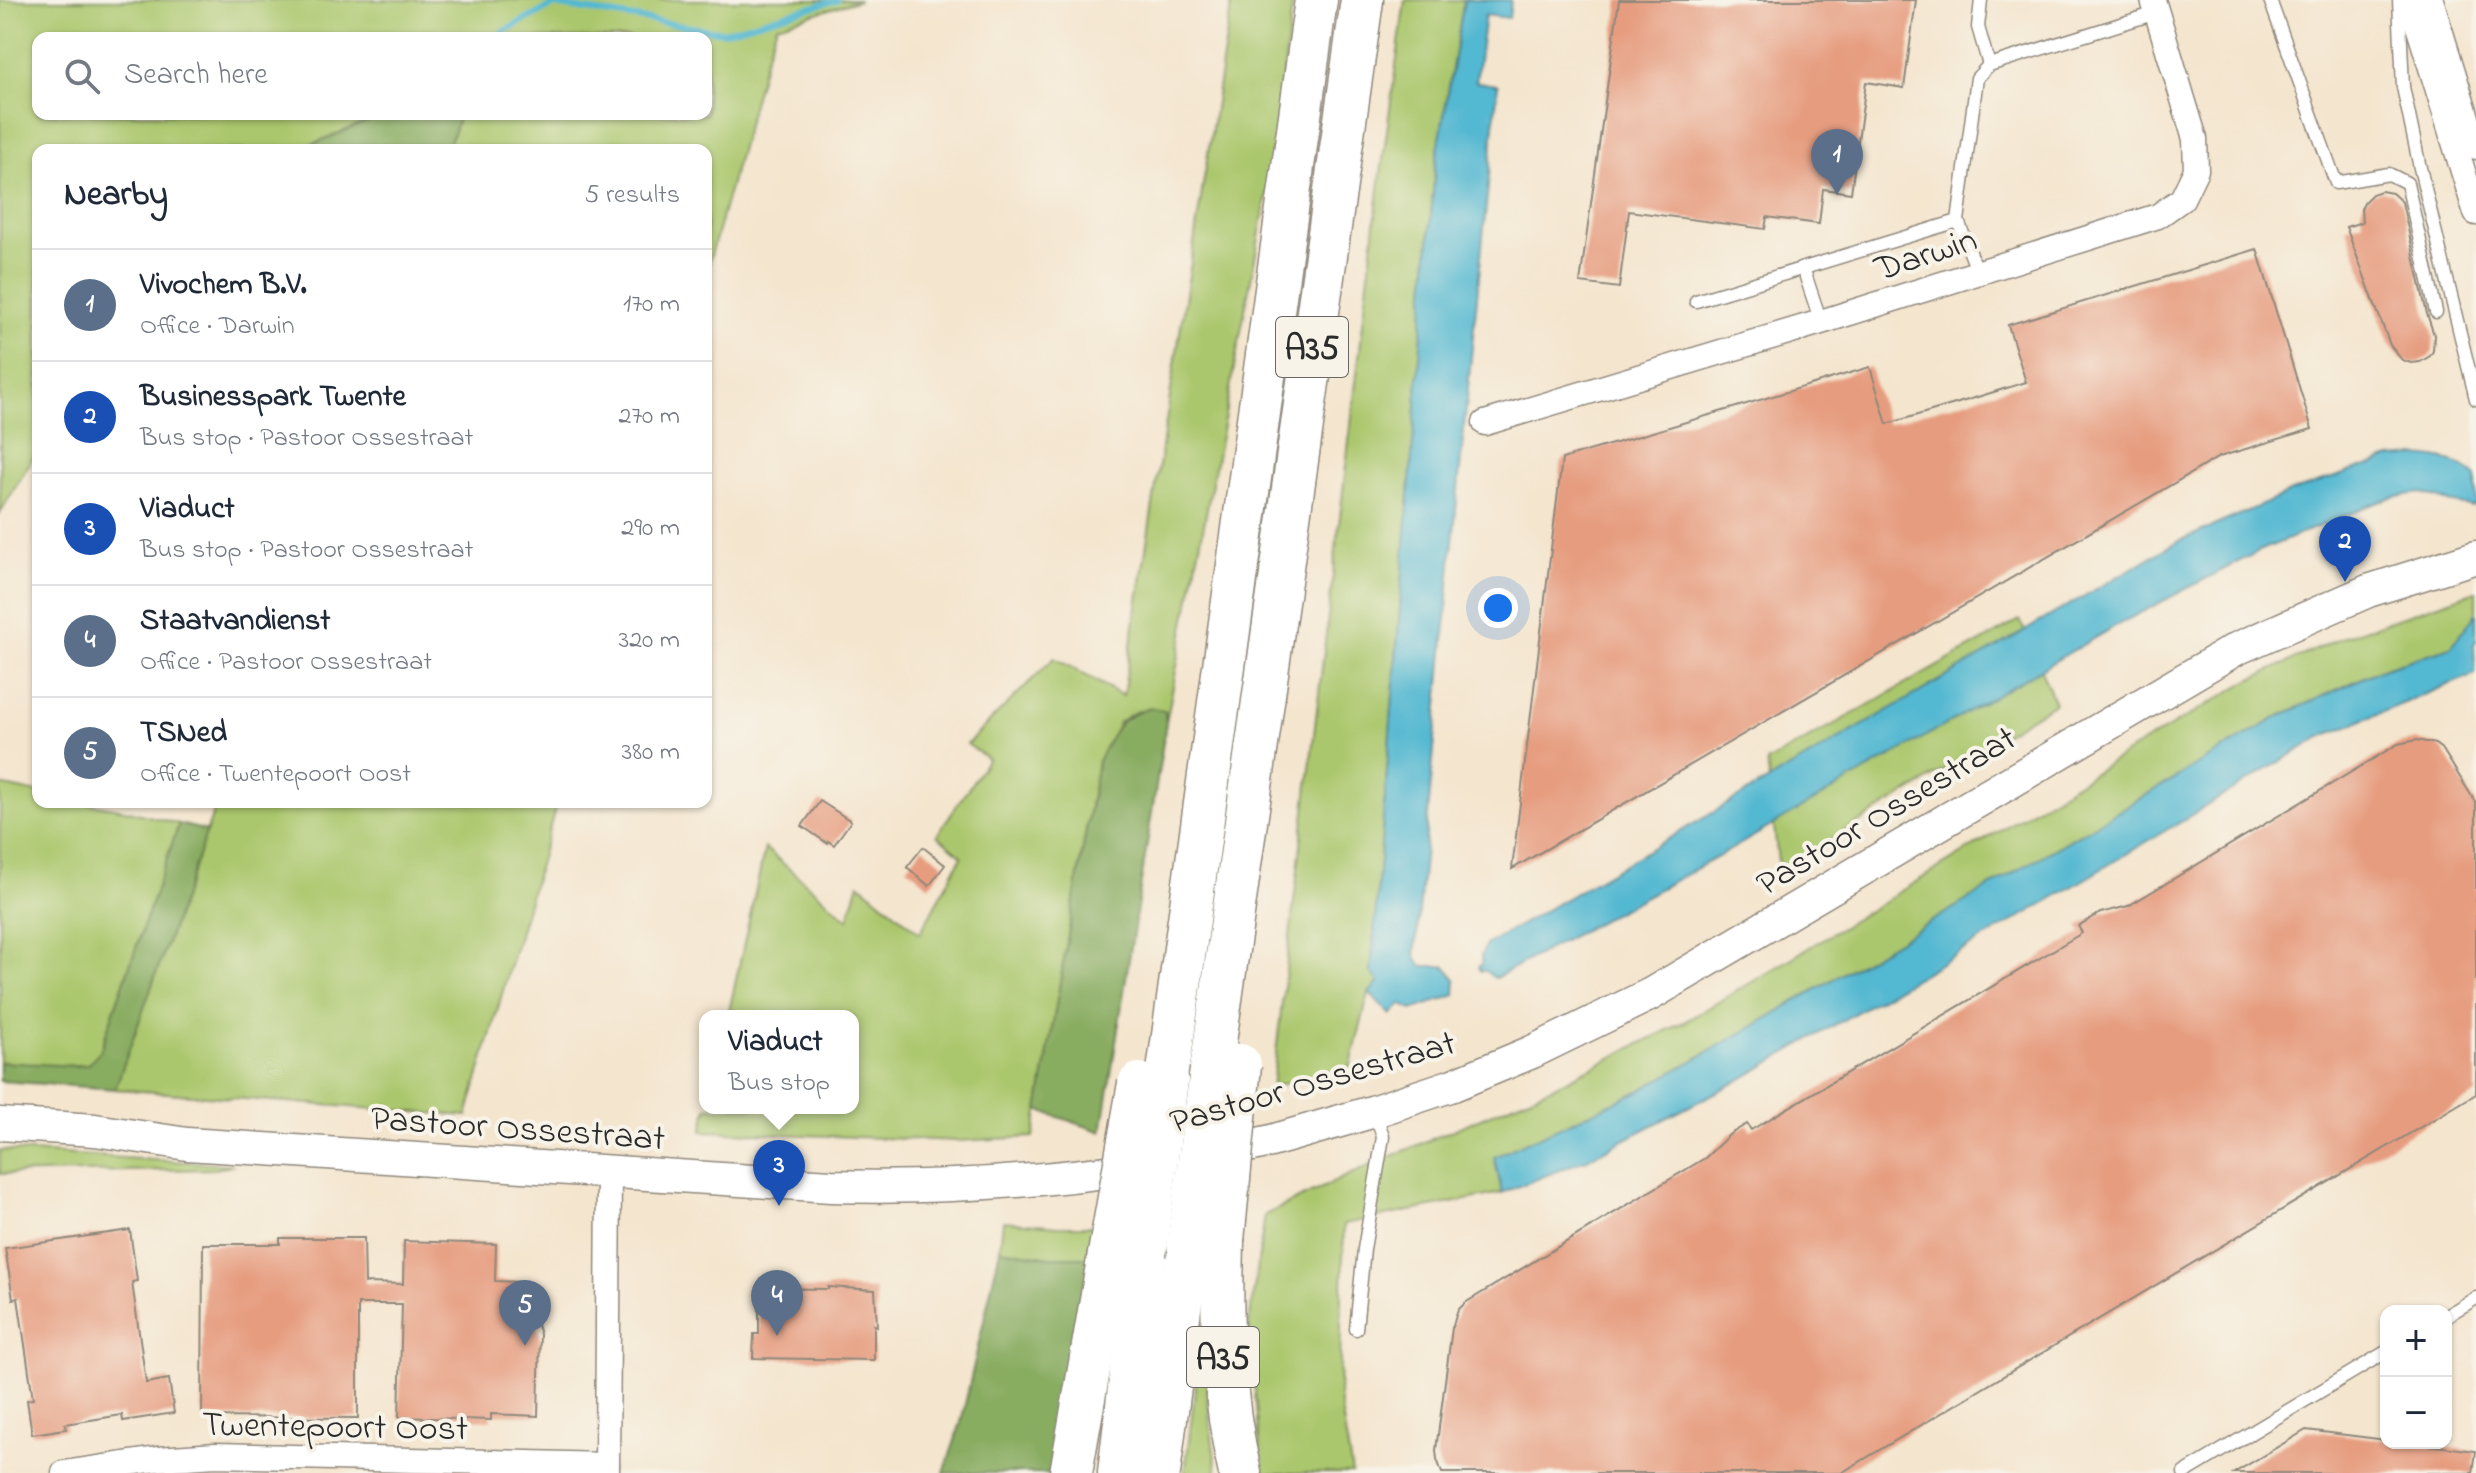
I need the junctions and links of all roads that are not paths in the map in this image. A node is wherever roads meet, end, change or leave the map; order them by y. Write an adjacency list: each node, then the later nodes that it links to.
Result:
1 (1316, 0): 27 (highway, A35, bridge)
2 (1362, 0): 26 (highway, A35, bridge)
3 (1981, 0): 9 (lane)
4 (2270, 0): 16 (lane)
5 (2399, 0): 18 (lane)
6 (2410, 0): 11 (street)
7 (2431, 0): 10 (street)
8 (2155, 6): 9 (lane); 14 (street, Darwin)
9 (1989, 65): 12 (lane)
10 (2476, 147)
11 (2476, 213)
12 (1958, 221): 13 (lane); 14 (lane)
13 (1803, 268): 15 (lane); 17 (lane)
14 (1978, 273): 17 (street, Darwin)
15 (1696, 301)
16 (2436, 312)
17 (1821, 322): 19 (street, Darwin)
18 (2476, 399)
19 (1485, 423)
20 (2476, 557): 21 (main road, Pastoor Ossestraat)
21 (1375, 1111): 25 (main road, Pastoor Ossestraat); 30 (lane)
22 (0, 1124): 23 (main road, Pastoor Ossestraat)
23 (187, 1144): 24 (main road, Pastoor Ossestraat); 25 (main road, Pastoor Ossestraat)
24 (0, 1146)
25 (609, 1172): 32 (street, Twentepoort Oost)
26 (1206, 1242): 36 (highway, A35); 37 (highway, A35)
27 (1127, 1257): 34 (highway, A35); 35 (highway, A35)
28 (2476, 1298): 29 (lane)
29 (2452, 1312)
30 (1356, 1329)
31 (2380, 1356): 38 (lane)
32 (607, 1469): 33 (street, Twentepoort Oost)
33 (64, 1473)
34 (1071, 1473)
35 (1119, 1473)
36 (1159, 1473)
37 (1240, 1473)
38 (2184, 1473)

